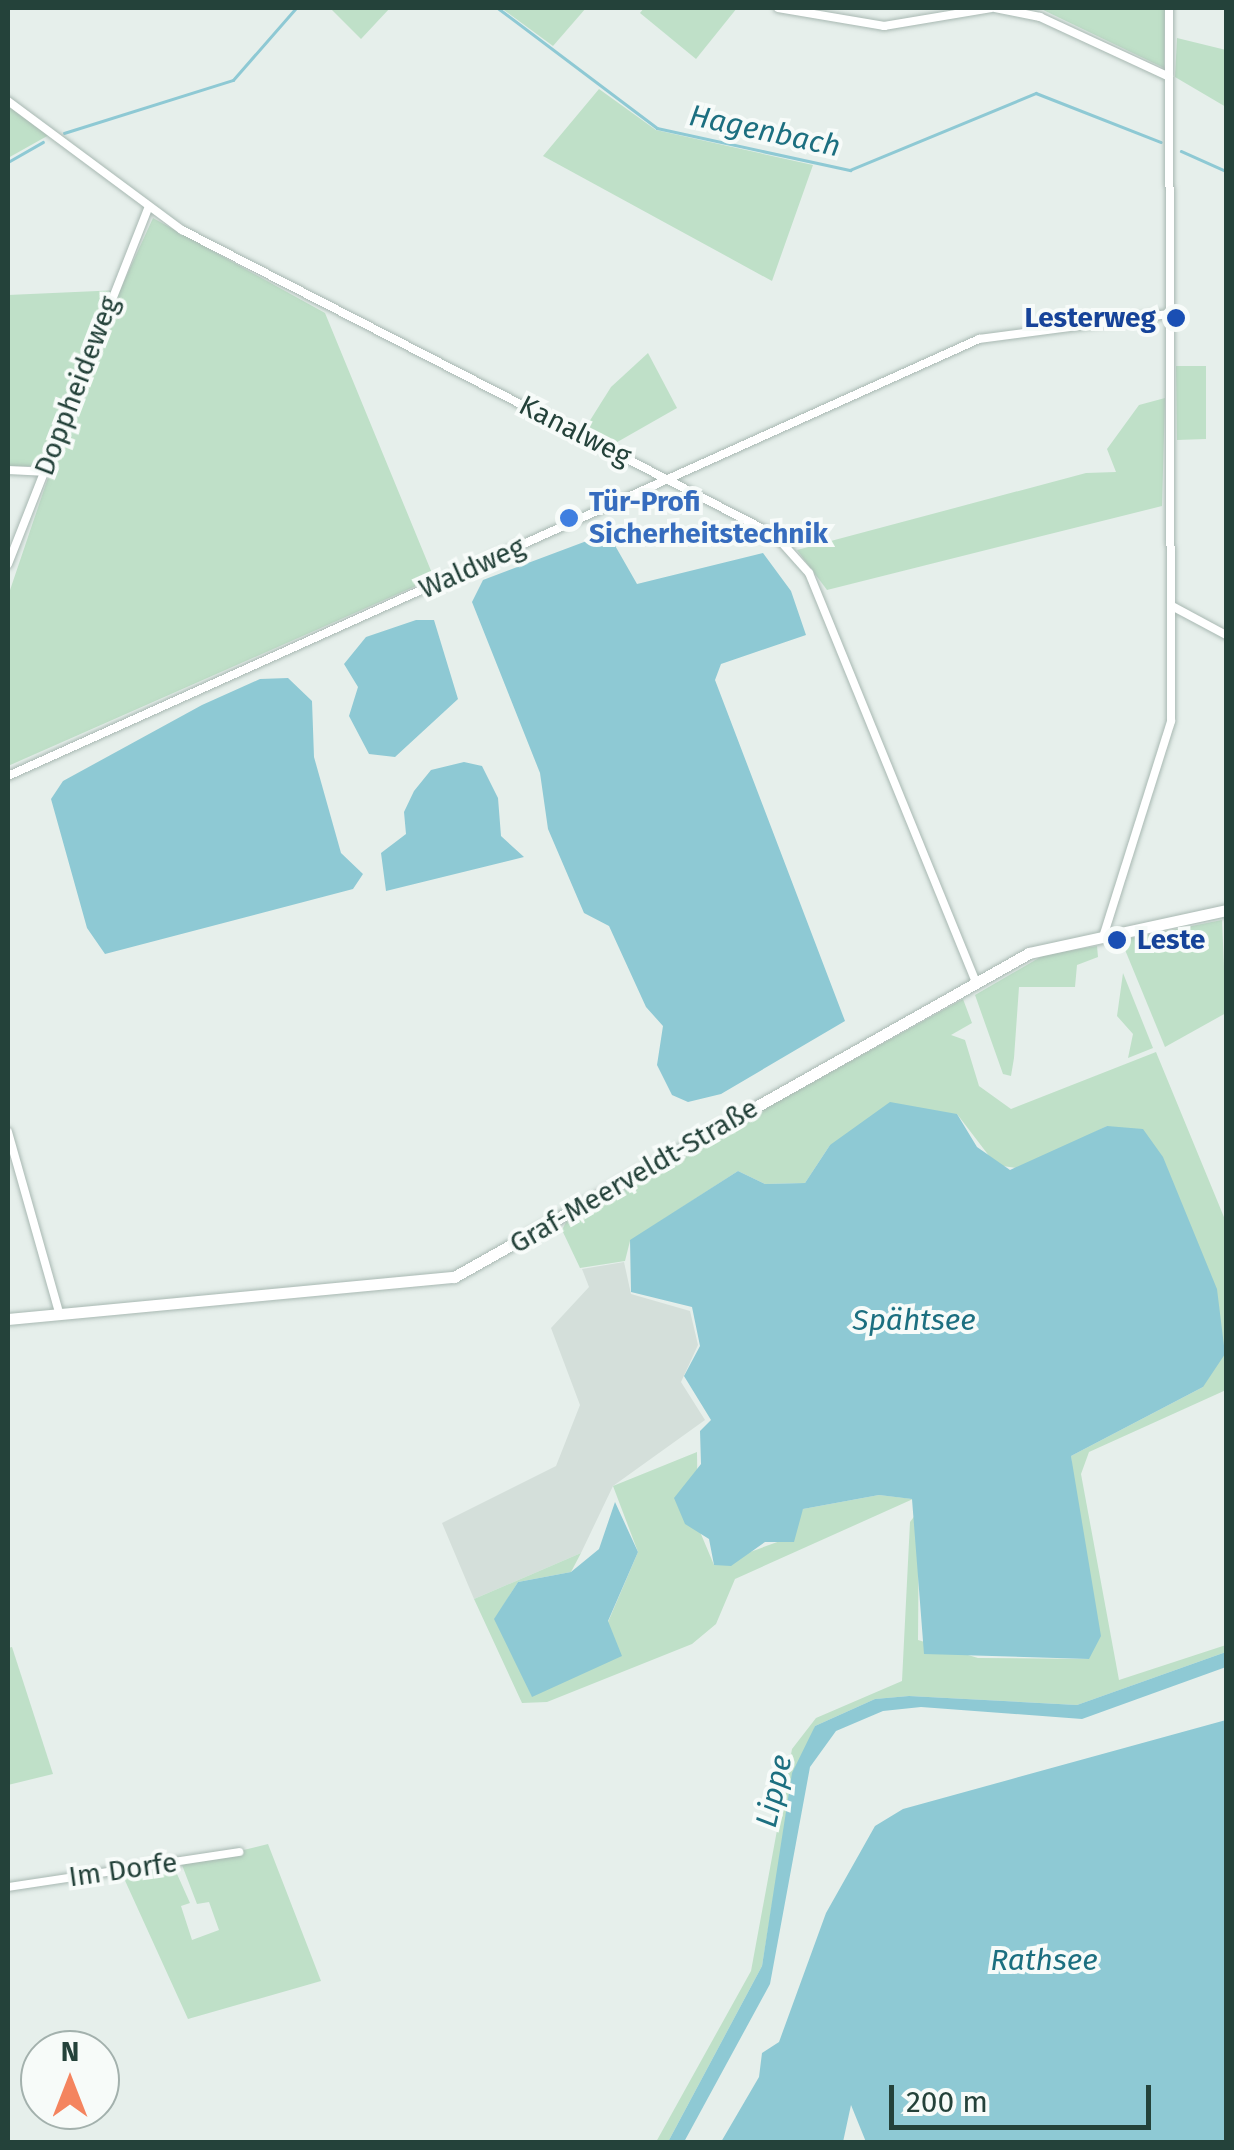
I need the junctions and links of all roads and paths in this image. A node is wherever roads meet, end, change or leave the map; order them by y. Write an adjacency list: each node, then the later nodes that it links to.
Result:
1 (778, 8): 2 (street)
2 (993, 8): 4 (street)
3 (1169, 8): 4 (street)
4 (1169, 77): 7 (street)
5 (8, 101): 6 (street, Kanalweg)
6 (148, 208): 9 (street, Doppheideweg); 10 (street, Kanalweg)
7 (1170, 314): 10 (street, Waldweg); 12 (street)
8 (8, 470): 9 (street)
9 (43, 472): 11 (street, Doppheideweg)
10 (668, 478): 14 (street, Waldweg); 17 (street, Kanalweg)
11 (8, 564)
12 (1172, 606): 13 (street); 16 (street)
13 (1226, 635)
14 (8, 776)
15 (1226, 910): 16 (main road, Graf-Meerveldt-Straße)
16 (1104, 934): 17 (main road, Graf-Meerveldt-Straße)
17 (976, 982): 19 (main road, Graf-Meerveldt-Straße)
18 (8, 1132): 19 (street)
19 (58, 1309): 20 (main road, Graf-Meerveldt-Straße)
20 (8, 1320)
21 (239, 1852): 22 (street, Im Dorfe)
22 (8, 1887)

